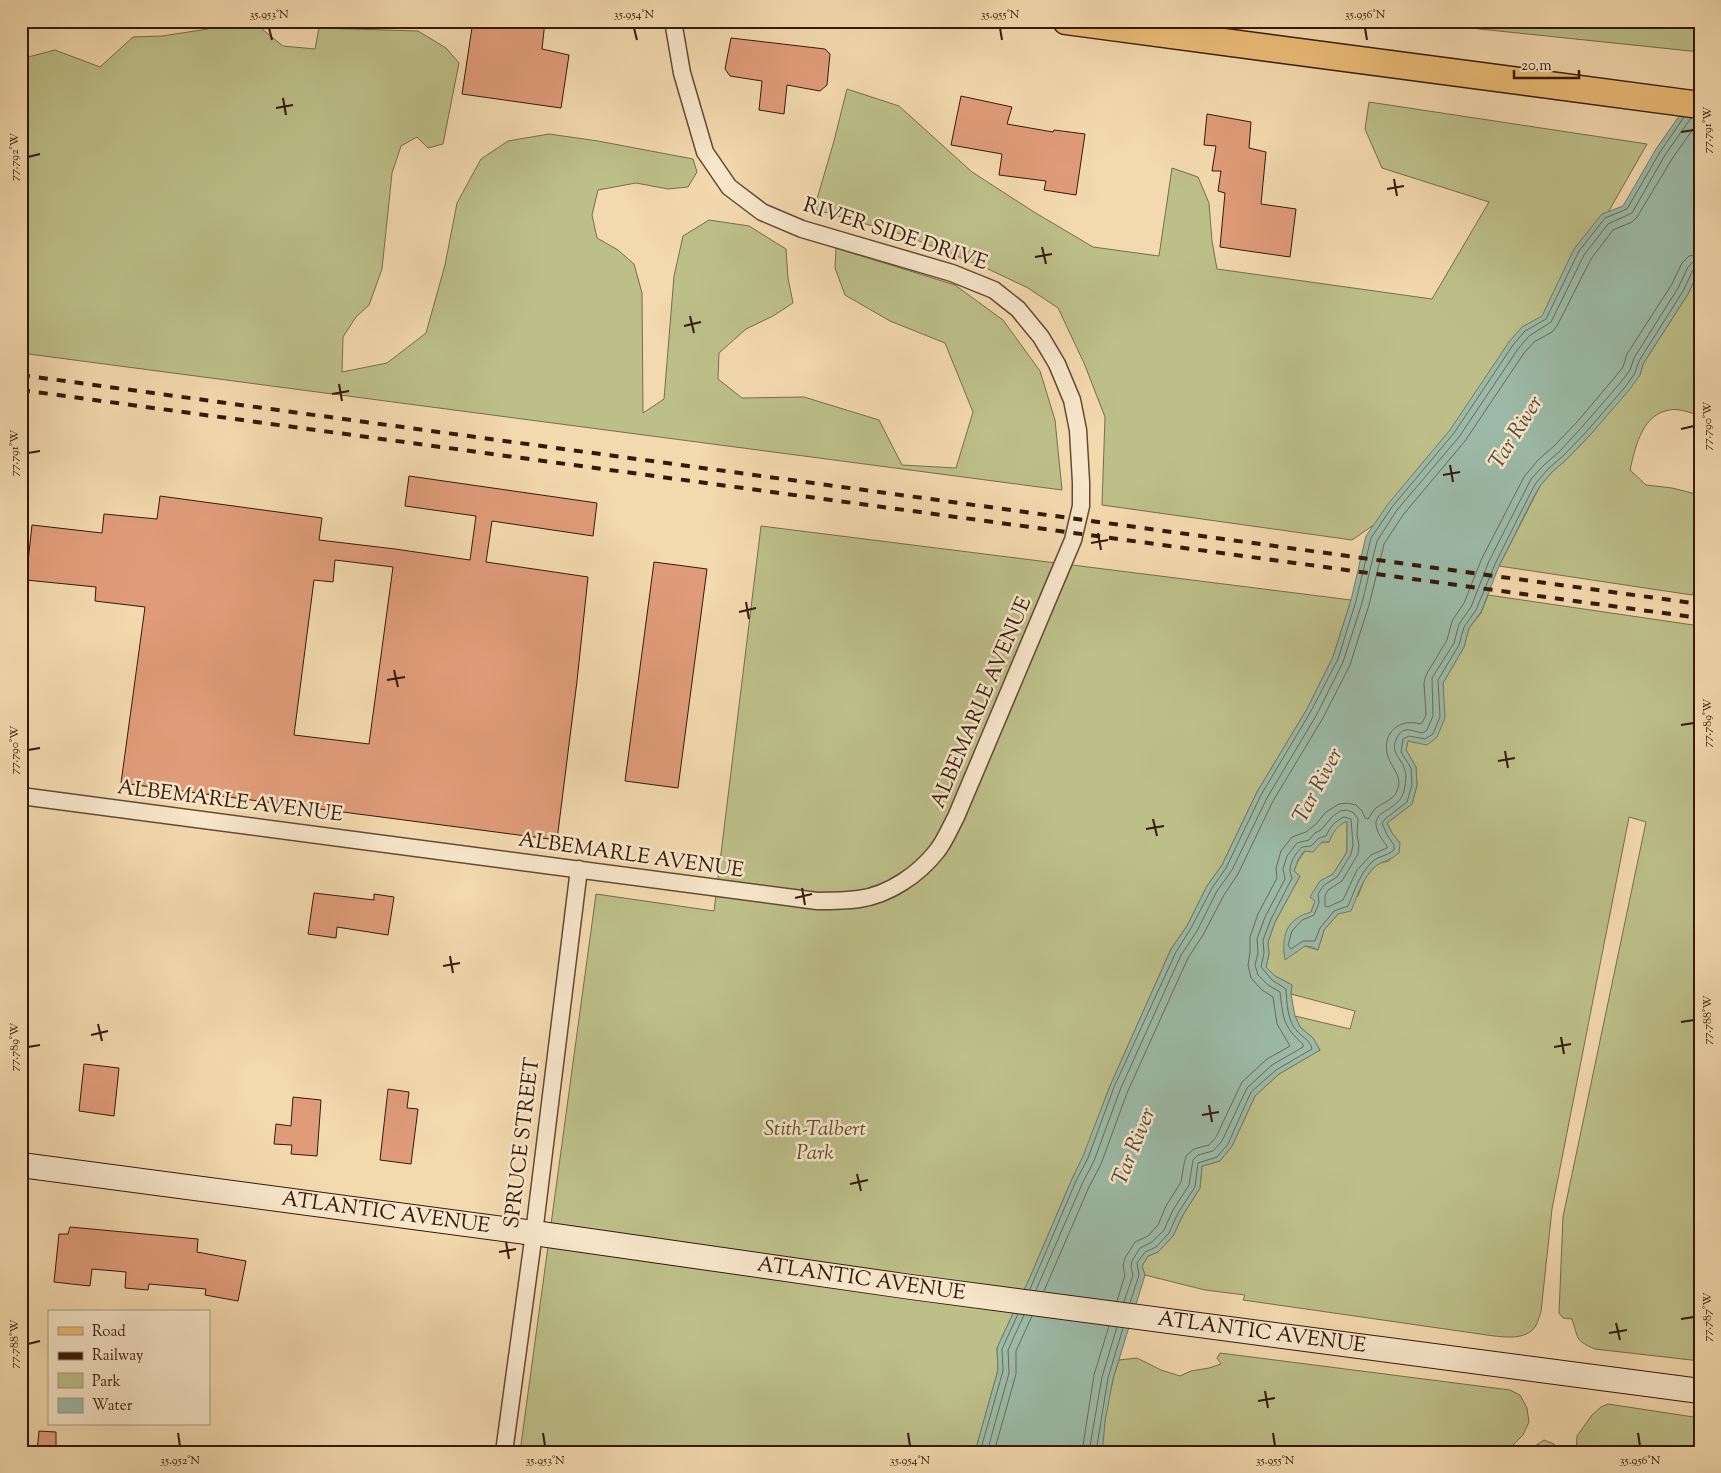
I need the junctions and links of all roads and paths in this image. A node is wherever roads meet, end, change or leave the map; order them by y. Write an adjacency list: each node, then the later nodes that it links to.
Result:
1 (673, 21): 4 (street, RIVER SIDE DRIVE)
2 (1066, 21): 3 (main road)
3 (1700, 105)
4 (1054, 589): 6 (street, ALBEMARLE AVENUE)
5 (21, 796): 6 (street, ALBEMARLE AVENUE)
6 (579, 870): 8 (street, SPRUCE STREET)
7 (21, 1165): 8 (main road, ATLANTIC AVENUE)
8 (534, 1233): 9 (main road, ATLANTIC AVENUE); 10 (street, SPRUCE STREET)
9 (1700, 1391)
10 (504, 1452)

